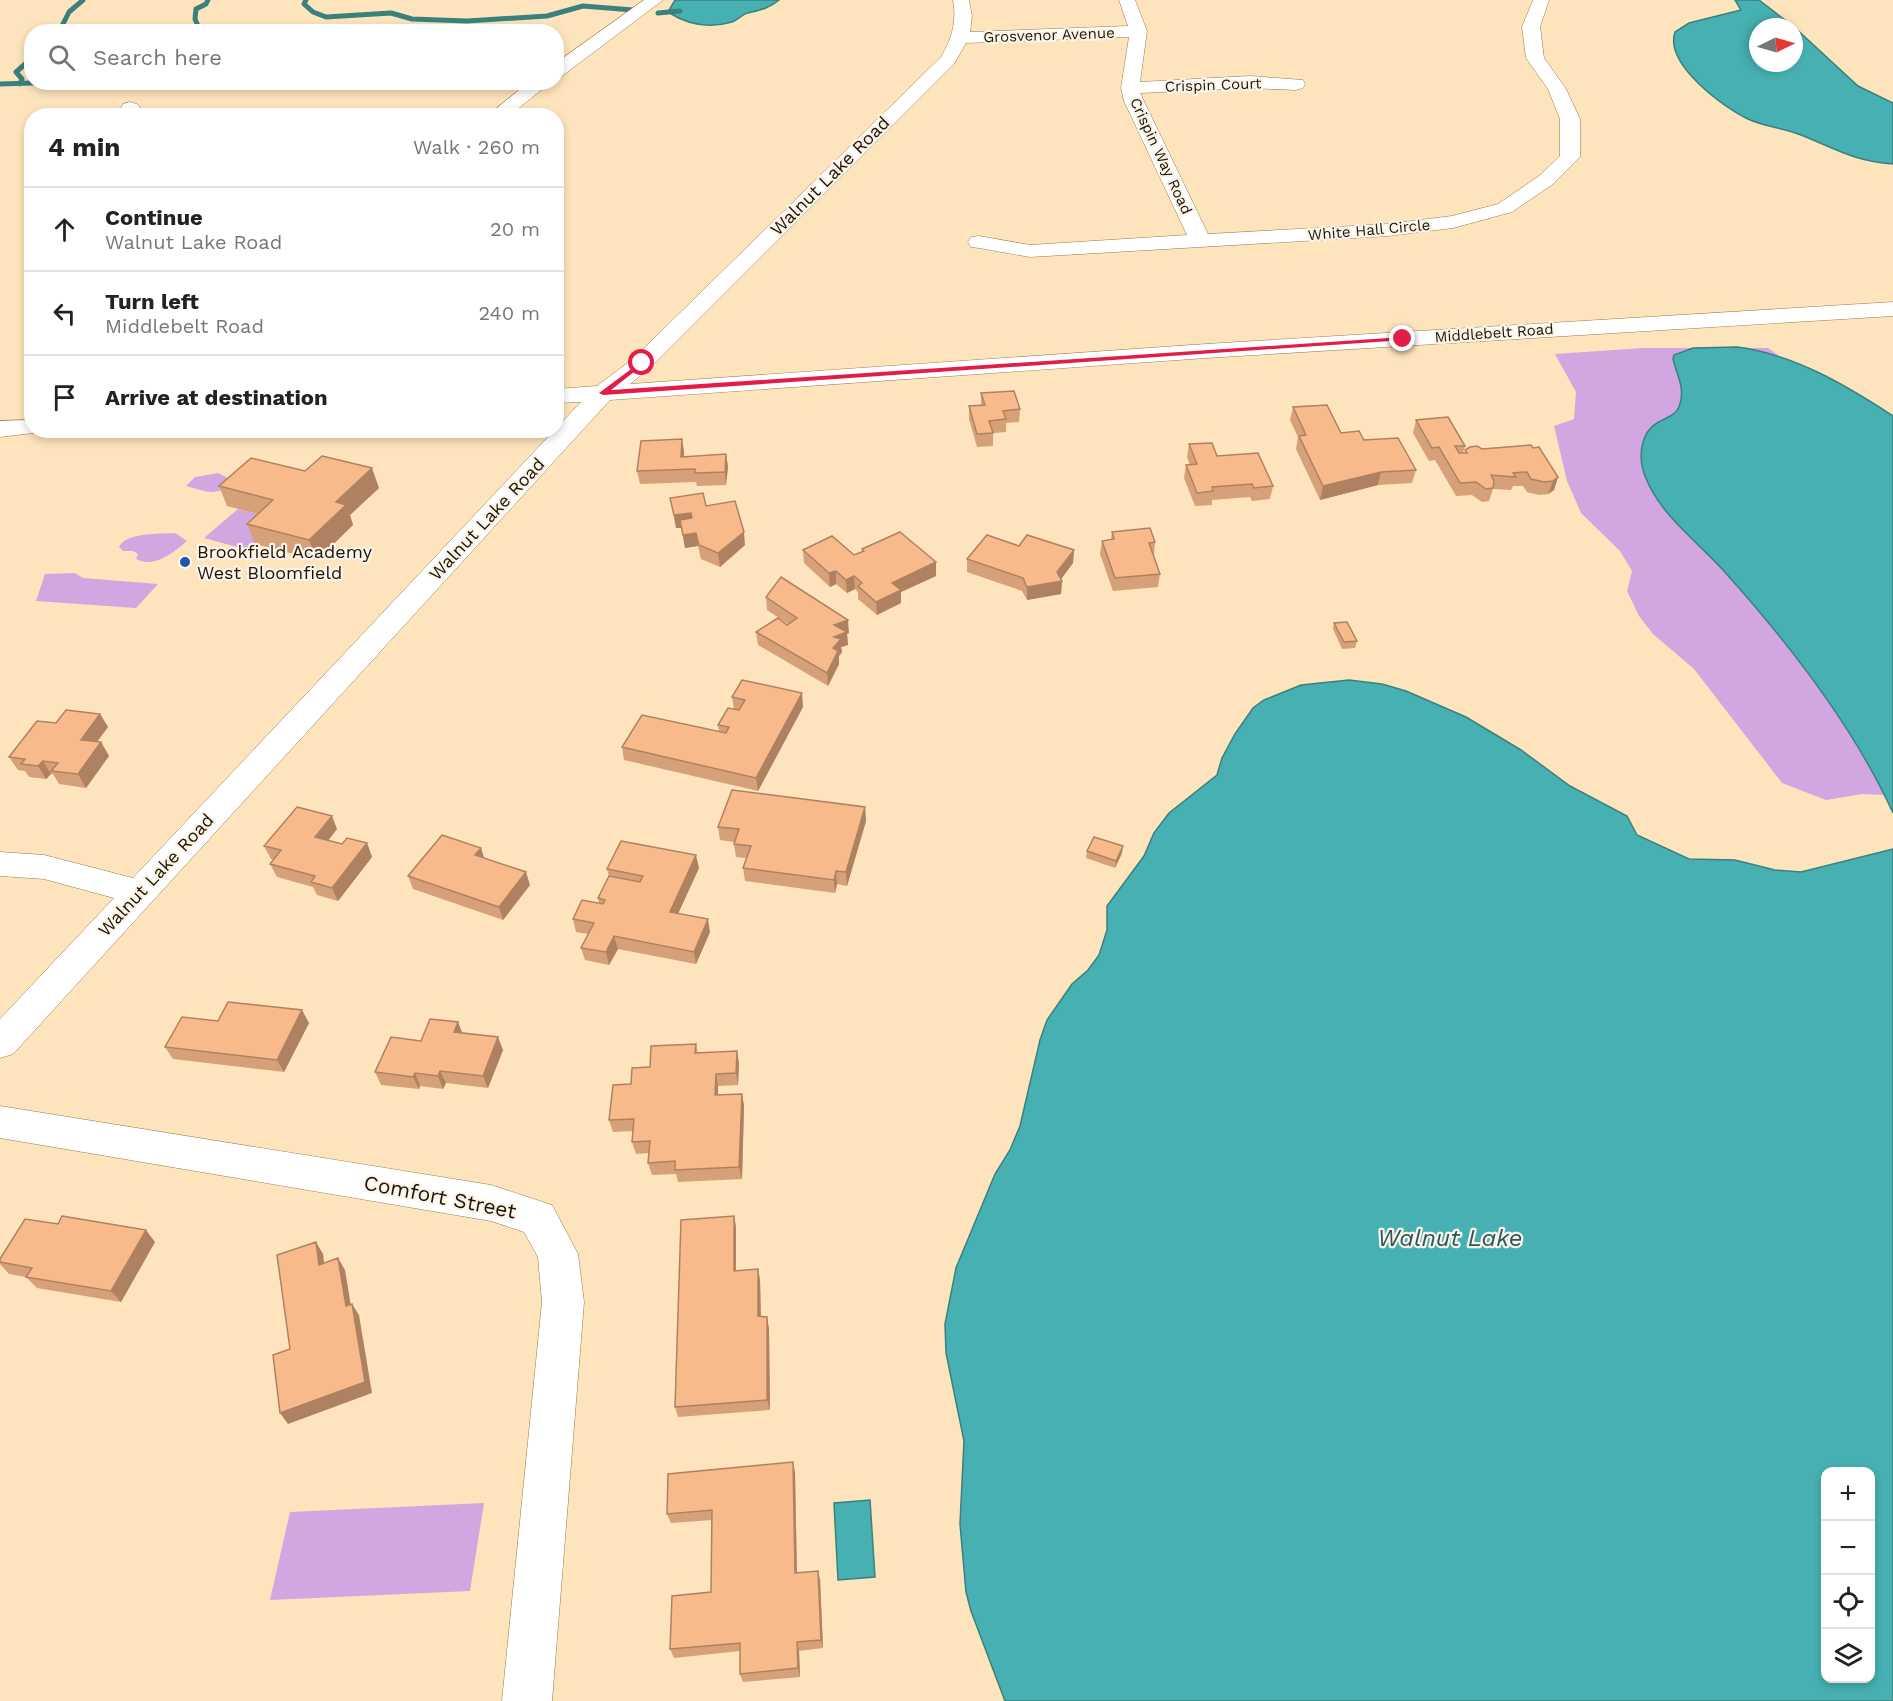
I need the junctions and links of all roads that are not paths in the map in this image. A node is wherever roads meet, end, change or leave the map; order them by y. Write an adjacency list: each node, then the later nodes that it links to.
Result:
1 (655, 0): 7 (street)
2 (961, 0): 6 (street)
3 (1126, 0): 5 (street)
4 (1541, 0): 12 (street, White Hall Circle)
5 (1136, 25): 6 (street, Grosvenor Avenue); 9 (street, Crispin Way Road)
6 (962, 31): 15 (street, Walnut Lake Road)
7 (564, 66)
8 (1296, 84): 9 (street, Crispin Court)
9 (1130, 88): 12 (street, Crispin Way Road)
10 (531, 90): 11 (street)
11 (507, 108)
12 (1200, 240): 13 (street, White Hall Circle)
13 (980, 242)
14 (1893, 309): 15 (street, Middlebelt Road)
15 (603, 393): 16 (street, Middlebelt Road); 19 (street, Walnut Lake Road)
16 (564, 395)
17 (24, 428): 18 (street)
18 (0, 429)
19 (564, 435)
20 (561, 438): 22 (street, Walnut Lake Road)
21 (0, 864): 22 (street)
22 (139, 892): 23 (street, Walnut Lake Road)
23 (0, 1043)
24 (0, 1122): 25 (street, Comfort Street)
25 (527, 1701)

